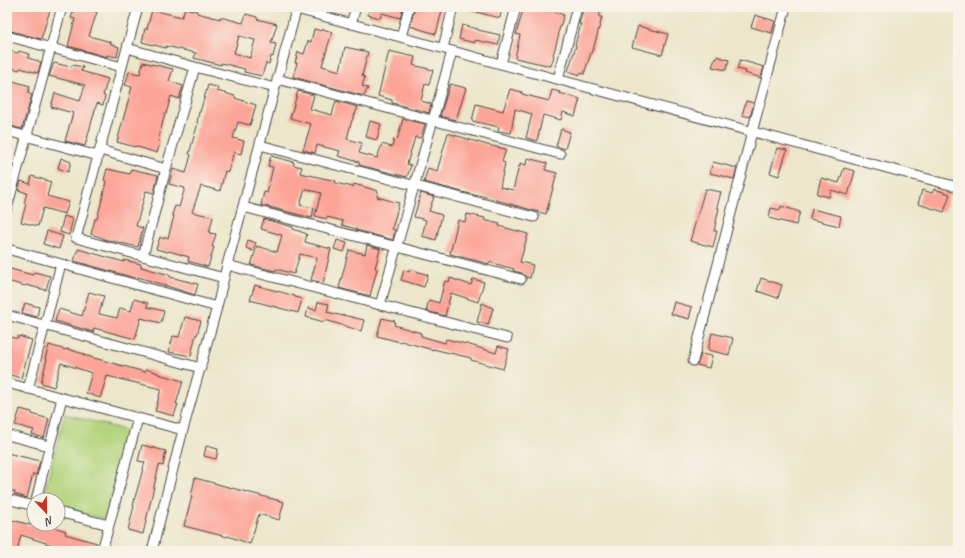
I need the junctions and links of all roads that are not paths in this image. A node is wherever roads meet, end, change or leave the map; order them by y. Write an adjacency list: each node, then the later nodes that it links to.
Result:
1 (62, 7): 13 (street)
2 (138, 7): 14 (street)
3 (356, 7): 10 (street)
4 (409, 7): 12 (street)
5 (453, 7): 15 (street)
6 (516, 7): 16 (street)
7 (577, 7): 19 (street)
8 (786, 7): 23 (street)
9 (294, 8): 10 (street); 20 (street)
10 (351, 24): 12 (street)
11 (7, 36): 13 (street)
12 (401, 37): 15 (street)
13 (50, 48): 17 (street); 24 (street)
14 (127, 48): 17 (street); 18 (street)
15 (447, 50): 16 (street); 21 (street)
16 (501, 64): 19 (street)
17 (122, 67): 26 (street)
18 (195, 67): 20 (street); 28 (street)
19 (558, 79): 23 (street)
20 (276, 83): 21 (street); 25 (street)
21 (433, 120): 27 (street); 29 (street)
22 (7, 131): 24 (street)
23 (752, 132): 30 (street); 46 (street)
24 (26, 136): 26 (street); 32 (street)
25 (260, 145): 29 (street); 31 (street)
26 (99, 153): 28 (street); 36 (street)
27 (560, 154)
28 (166, 169): 36 (street)
29 (414, 186): 33 (street); 34 (street)
30 (954, 186)
31 (243, 207): 34 (street); 38 (street)
32 (7, 208)
33 (534, 217)
34 (396, 247): 40 (street); 41 (street)
35 (7, 249): 37 (street)
36 (143, 256): 39 (street)
37 (61, 264): 42 (street); 44 (street)
38 (227, 265): 39 (street); 41 (street)
39 (224, 278): 42 (street)
40 (521, 279)
41 (380, 305): 45 (street)
42 (217, 307): 47 (street)
43 (7, 316): 44 (street)
44 (45, 326): 47 (street); 49 (street)
45 (507, 338)
46 (693, 361)
47 (201, 368): 52 (street)
48 (7, 383): 49 (street)
49 (28, 389): 50 (street)
50 (62, 398): 51 (street); 54 (street)
51 (138, 418): 52 (street); 59 (street)
52 (183, 430): 61 (street)
53 (7, 435): 54 (street)
54 (49, 446): 55 (street)
55 (38, 492)
56 (7, 499): 57 (street)
57 (26, 504)
58 (66, 514): 59 (street)
59 (109, 525): 60 (street)
60 (102, 551)
61 (152, 551)

